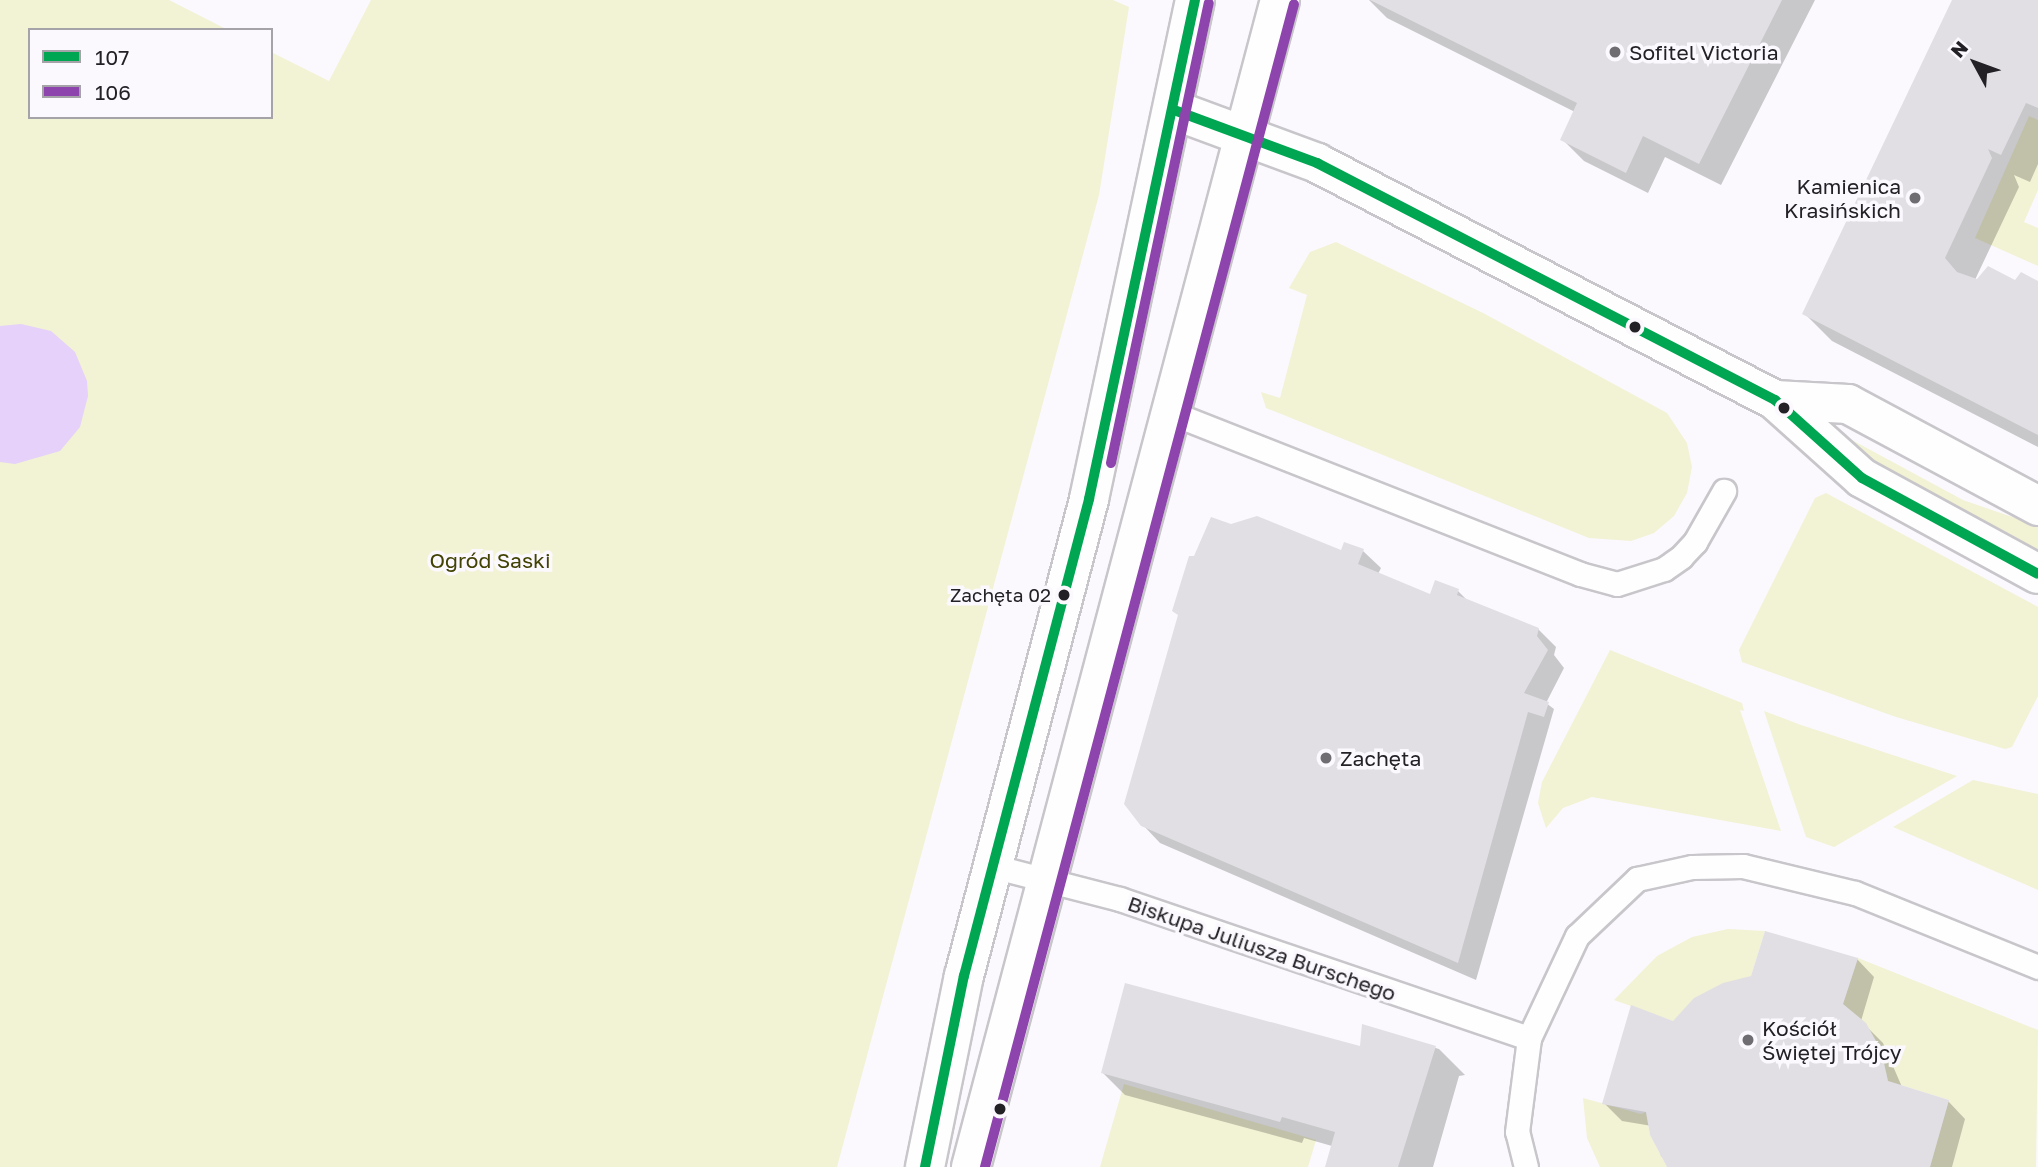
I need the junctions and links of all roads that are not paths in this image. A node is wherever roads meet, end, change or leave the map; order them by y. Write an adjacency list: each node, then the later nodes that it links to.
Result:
1 (1195, 0): 3 (street)
2 (1280, 0): 4 (street)
3 (1174, 110): 4 (street); 10 (street)
4 (1244, 135): 5 (street); 6 (street)
5 (1775, 400): 8 (street); 9 (street)
6 (1169, 412): 7 (lane); 11 (street)
7 (1724, 491)
8 (2038, 506)
9 (2038, 574)
10 (992, 866): 11 (lane, Biskupa Juliusza Burschego); 14 (street)
11 (1047, 880): 13 (lane, Biskupa Juliusza Burschego); 15 (street)
12 (2038, 967): 13 (lane)
13 (1529, 1038): 16 (lane)
14 (925, 1167)
15 (971, 1167)
16 (1526, 1167)

